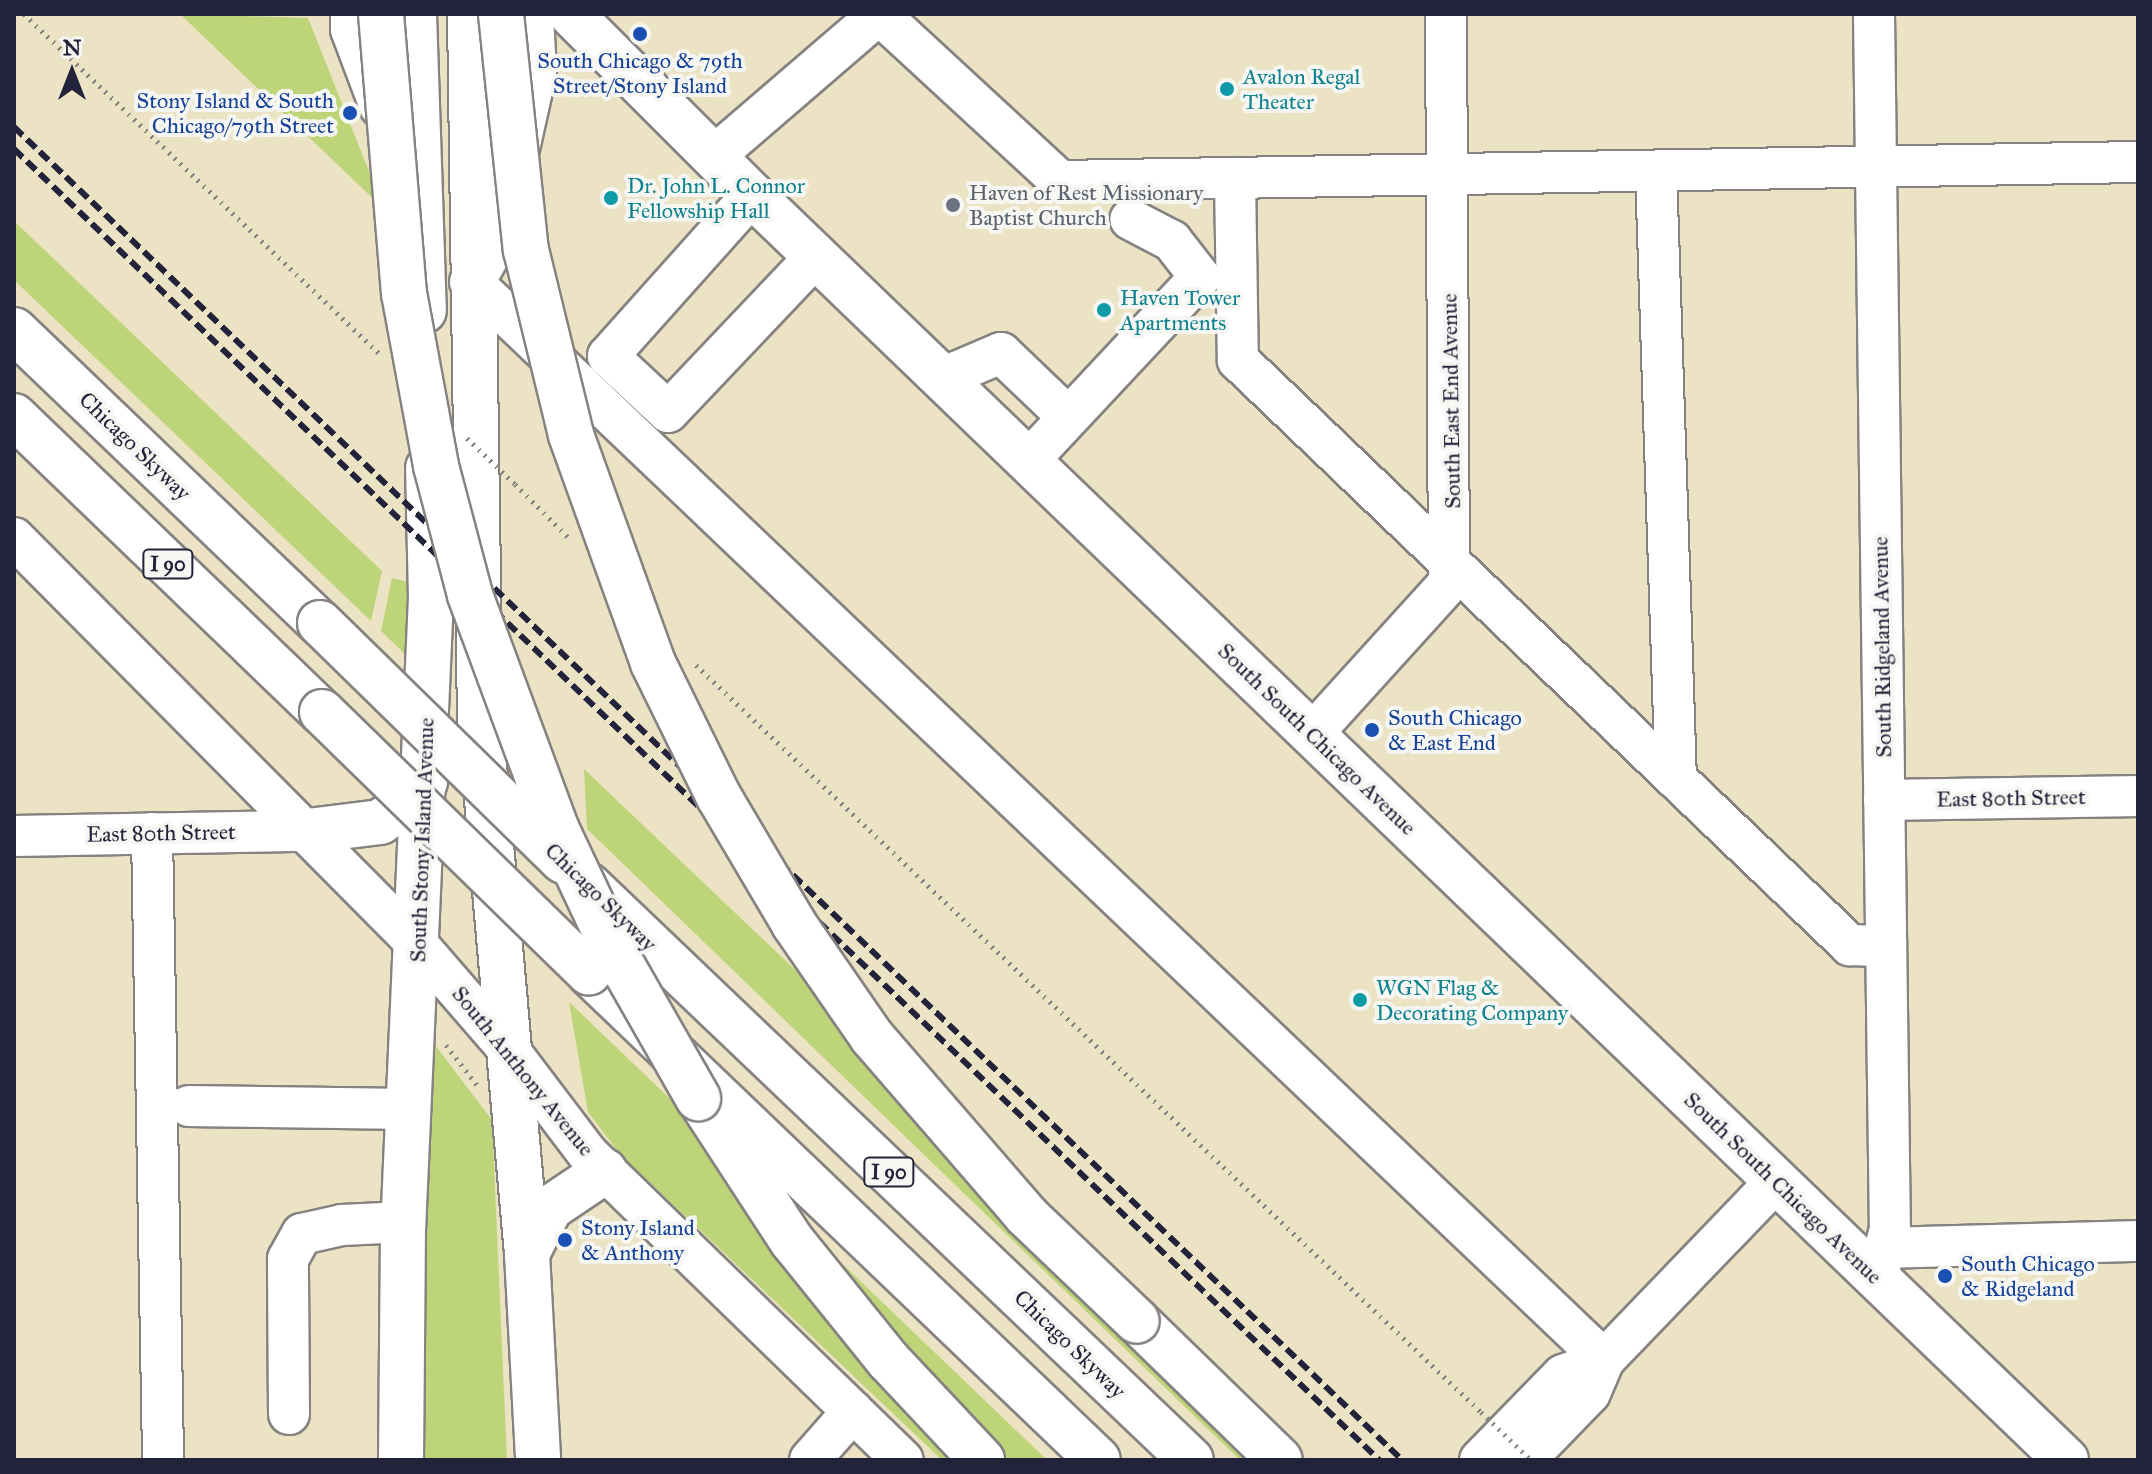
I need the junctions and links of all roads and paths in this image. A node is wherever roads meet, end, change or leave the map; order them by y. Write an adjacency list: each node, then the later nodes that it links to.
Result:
1 (24, 14): 23 (path)
2 (353, 14): 18 (main road, South Stony Island Avenue)
3 (381, 14): 62 (main road, bridge)
4 (414, 14): 18 (main road, South Stony Island Avenue)
5 (470, 14): 21 (main road)
6 (501, 14): 65 (main road, bridge)
7 (531, 14): 21 (main road)
8 (571, 14): 11 (main road, South South Chicago Avenue)
9 (1446, 14): 15 (street, South East End Avenue)
10 (1874, 14): 13 (street, South Ridgeland Avenue)
11 (713, 157): 16 (street); 17 (main road, South South Chicago Avenue)
12 (2138, 162): 13 (street)
13 (1876, 166): 14 (street); 37 (street, South Ridgeland Avenue)
14 (1656, 171): 15 (street); 34 (street)
15 (1448, 174): 16 (street); 31 (street, South East End Avenue)
16 (1235, 178): 31 (street)
17 (752, 195): 20 (main road, South South Chicago Avenue); 20 (street)
18 (422, 219): 35 (main road, South Stony Island Avenue)
19 (1130, 219): 26 (street)
20 (815, 257): 24 (main road, South South Chicago Avenue)
21 (472, 282): 44 (main road); 54 (street)
22 (14, 330): 64 (main road, Chicago Skyway / I 90, bridge)
23 (386, 361)
24 (942, 378): 26 (street); 27 (main road, South South Chicago Avenue)
25 (14, 416): 63 (main road, I 90, bridge)
26 (1067, 416): 27 (street)
27 (1028, 461): 33 (main road, South South Chicago Avenue)
28 (515, 484): 30 (path)
29 (14, 538): 38 (street, South Anthony Avenue)
30 (581, 550)
31 (1453, 565): 33 (street, South East End Avenue); 34 (street)
32 (691, 660): 67 (path, bridge)
33 (1312, 734): 49 (main road, South South Chicago Avenue)
34 (1676, 779): 42 (street)
35 (425, 782): 38 (main road); 41 (main road, South Stony Island Avenue)
36 (2138, 796): 37 (street, East 80th Street)
37 (1884, 800): 42 (street, South Ridgeland Avenue)
38 (308, 831): 39 (street, East 80th Street); 41 (street, South Anthony Avenue)
39 (152, 833): 40 (street, East 80th Street); 57 (street)
40 (14, 836)
41 (418, 945): 44 (street, South Anthony Avenue); 47 (main road, South Stony Island Avenue)
42 (1886, 946): 53 (street, South Ridgeland Avenue)
43 (435, 1032): 45 (path)
44 (509, 1050): 48 (street, South Anthony Avenue); 52 (main road)
45 (482, 1091)
46 (189, 1106): 47 (street)
47 (410, 1109): 50 (main road, South Stony Island Avenue)
48 (605, 1171): 52 (main road); 55 (street, South Anthony Avenue)
49 (1776, 1181): 53 (main road, South South Chicago Avenue); 54 (street)
50 (404, 1222): 56 (street); 58 (main road, South Stony Island Avenue)
51 (2138, 1241): 53 (street)
52 (527, 1254): 59 (main road)
53 (1881, 1263): 68 (main road, South South Chicago Avenue)
54 (1604, 1360): 66 (street); 67 (street)
55 (853, 1411): 60 (street); 61 (street, South Anthony Avenue)
56 (289, 1414)
57 (163, 1460)
58 (401, 1460)
59 (538, 1460)
60 (810, 1460)
61 (903, 1460)
62 (982, 1460)
63 (1098, 1460)
64 (1191, 1460)
65 (1280, 1460)
66 (1480, 1460)
67 (1528, 1460)
68 (2066, 1460)

